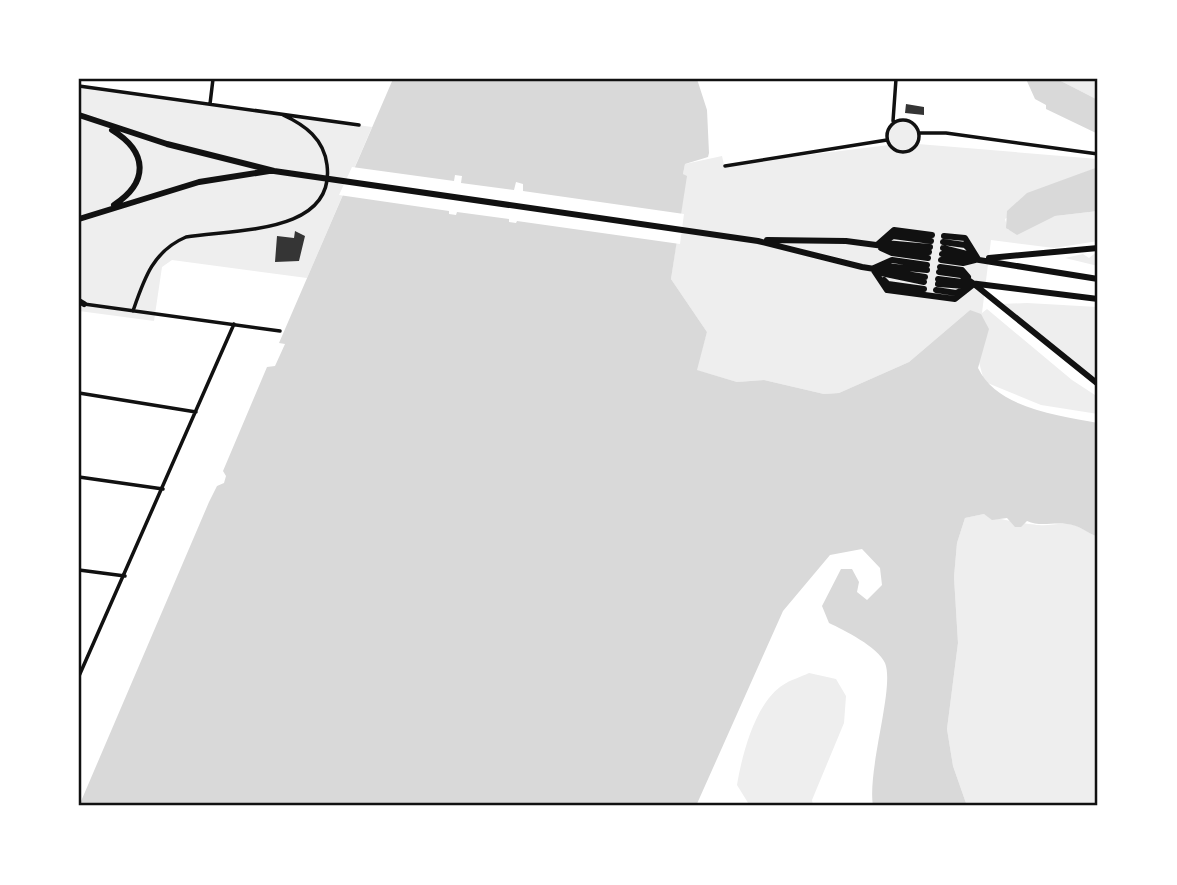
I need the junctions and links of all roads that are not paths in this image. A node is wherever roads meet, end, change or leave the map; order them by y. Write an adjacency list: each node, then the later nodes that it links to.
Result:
1 (213, 79): 4 (street)
2 (896, 79): 7 (street)
3 (79, 86): 4 (street)
4 (210, 104): 6 (street)
5 (79, 115): 8 (highway)
6 (283, 115): 9 (street); 28 (street)
7 (893, 121): 10 (street); 11 (street)
8 (105, 125): 14 (highway); 15 (highway)
9 (359, 125)
10 (919, 133): 11 (street); 12 (street)
11 (887, 140): 13 (street)
12 (1098, 153)
13 (726, 166)
14 (274, 171): 15 (highway); 17 (highway)
15 (109, 208): 16 (highway)
16 (79, 222)
17 (758, 241): 18 (highway); 23 (highway)
18 (876, 245): 21 (highway); 21 (highway); 21 (highway)
19 (1098, 248): 20 (highway)
20 (978, 259): 22 (highway); 22 (highway); 24 (highway)
21 (928, 262): 23 (highway); 23 (highway); 23 (highway)
22 (940, 263): 25 (highway); 25 (highway); 25 (highway)
23 (873, 269): 25 (highway)
24 (1098, 279)
25 (974, 284): 26 (highway); 31 (highway)
26 (1098, 299)
27 (81, 303): 28 (street)
28 (133, 311): 29 (street)
29 (234, 324): 30 (street); 33 (street)
30 (280, 331)
31 (1098, 384)
32 (79, 393): 33 (street)
33 (196, 412): 35 (street)
34 (79, 477): 35 (street)
35 (163, 489): 37 (street)
36 (79, 570): 37 (street)
37 (125, 576): 39 (street)
38 (79, 655): 39 (street)
39 (87, 657): 40 (street)
40 (79, 676)

